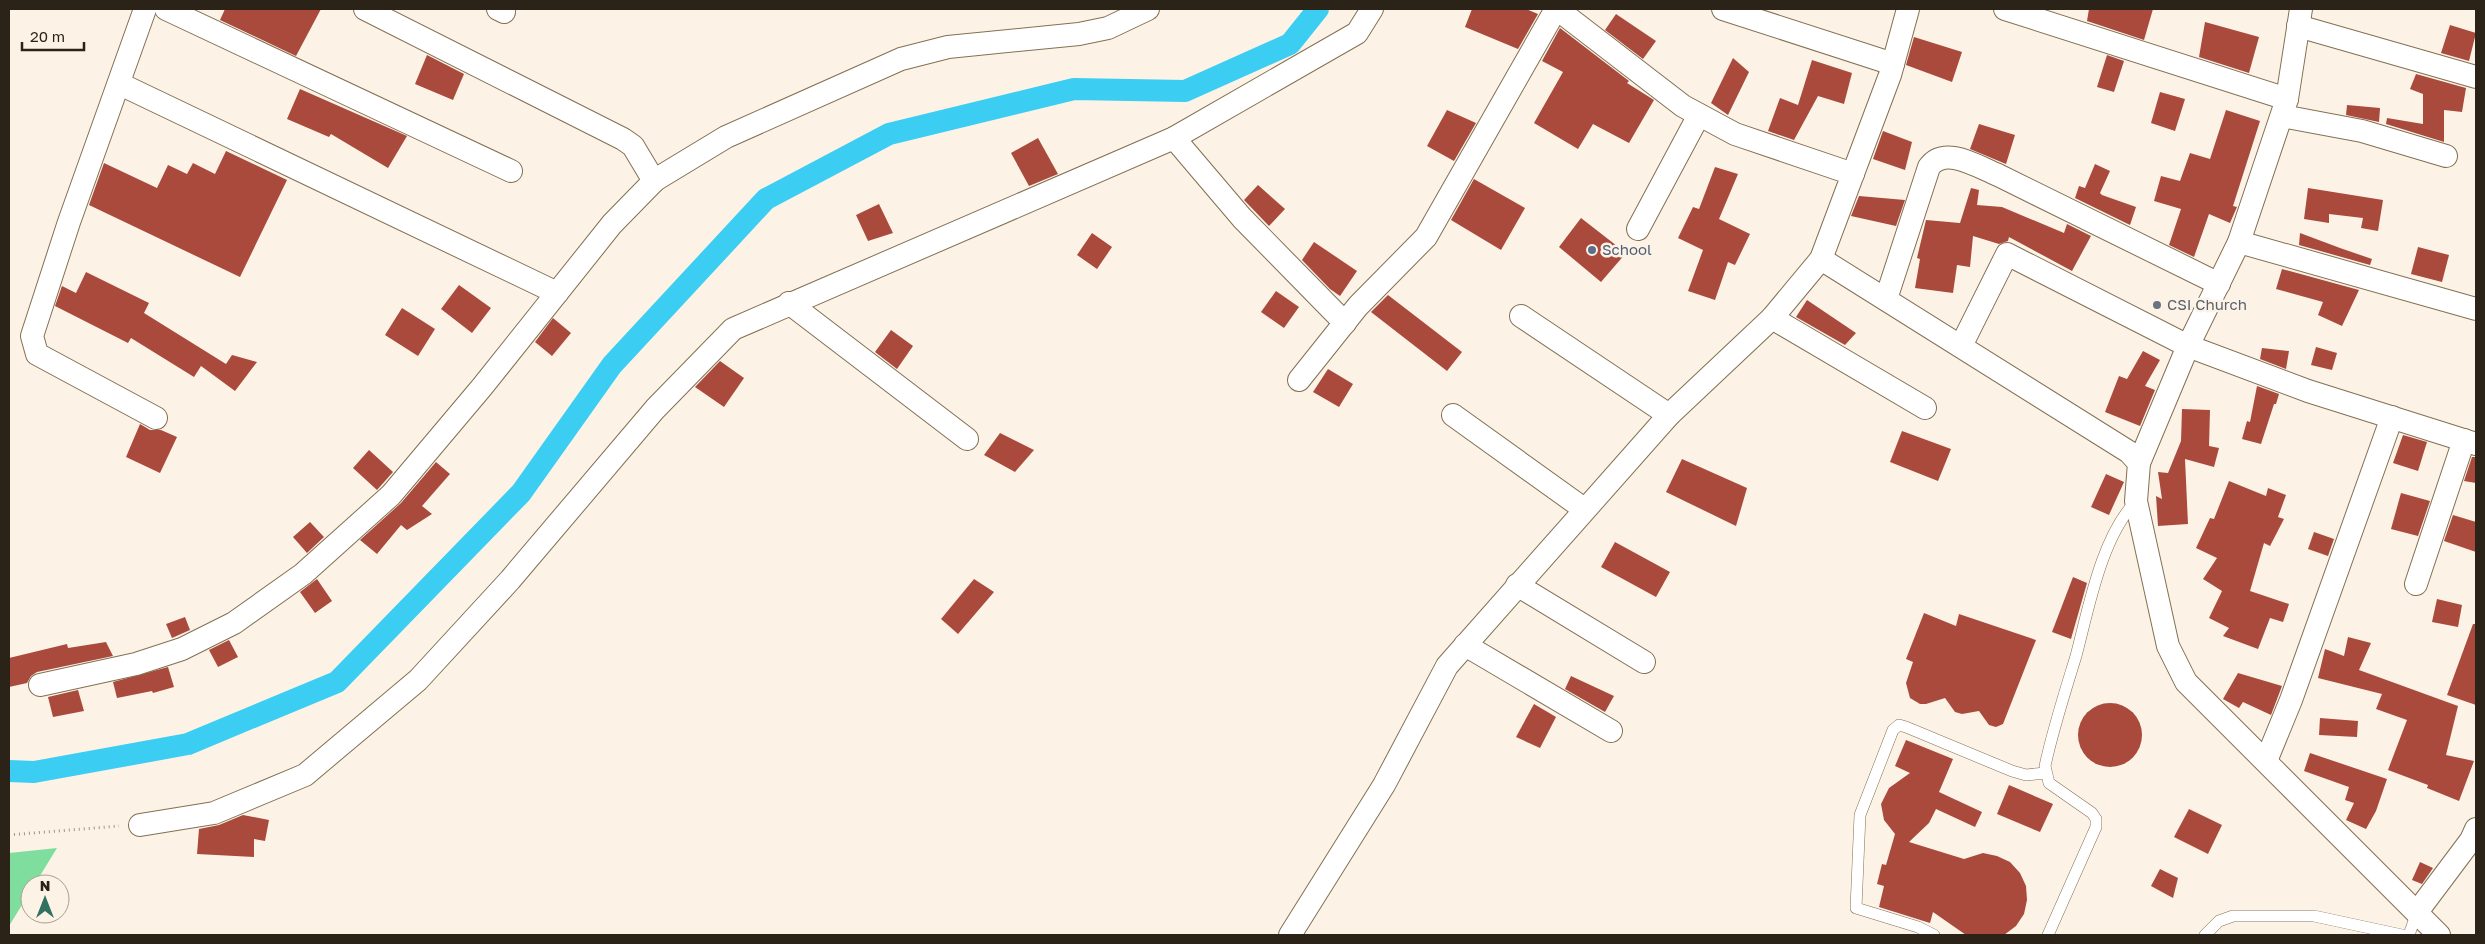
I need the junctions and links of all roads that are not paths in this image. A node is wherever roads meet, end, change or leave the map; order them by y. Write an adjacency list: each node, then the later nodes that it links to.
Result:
1 (145, 9): 13 (street)
2 (166, 9): 18 (street)
3 (364, 9): 20 (street)
4 (1148, 9): 20 (street)
5 (1372, 9): 16 (street)
6 (1556, 9): 15 (street); 31 (street)
7 (1723, 9): 11 (street)
8 (1908, 9): 11 (street)
9 (2005, 9): 14 (street)
10 (2300, 18): 12 (street); 14 (street)
11 (1893, 64): 19 (street)
12 (2476, 77)
13 (120, 84): 25 (street); 39 (street)
14 (2285, 108): 17 (street); 22 (street)
15 (1699, 115): 19 (street); 21 (street)
16 (1174, 138): 27 (street); 31 (street)
17 (2446, 156)
18 (510, 171)
19 (1853, 174): 23 (street)
20 (654, 181): 25 (street)
21 (1638, 229)
22 (2239, 242): 24 (street); 28 (street)
23 (1821, 259): 26 (street); 30 (street)
24 (2218, 284): 26 (street); 33 (street)
25 (557, 294): 49 (street)
26 (1886, 299): 32 (street)
27 (789, 303): 40 (street); 53 (street)
28 (2476, 310)
29 (1521, 316): 37 (street)
30 (1772, 318): 35 (street); 37 (street)
31 (1345, 323): 34 (street)
32 (1961, 346): 33 (street); 42 (street)
33 (2188, 346): 38 (street); 42 (street)
34 (1299, 380)
35 (1925, 408)
36 (1453, 415): 44 (street)
37 (1669, 415): 44 (street)
38 (2392, 417): 41 (street); 51 (street)
39 (156, 418)
40 (967, 439)
41 (2470, 442): 45 (street)
42 (2139, 463): 43 (street)
43 (2136, 501): 51 (street); 52 (lane)
44 (1584, 509): 46 (street)
45 (2416, 584)
46 (1517, 585): 47 (street); 48 (street)
47 (1465, 645): 50 (street); 56 (street)
48 (1644, 662)
49 (40, 686)
50 (1611, 731)
51 (2266, 761): 55 (street)
52 (2045, 773): 57 (lane); 58 (lane)
53 (140, 825)
54 (2476, 829): 55 (street)
55 (2417, 912): 61 (lane); 62 (street)
56 (1290, 935)
57 (1934, 935)
58 (2048, 935)
59 (2205, 935): 60 (lane)
60 (2402, 935)
61 (2408, 935)
62 (2439, 935)

